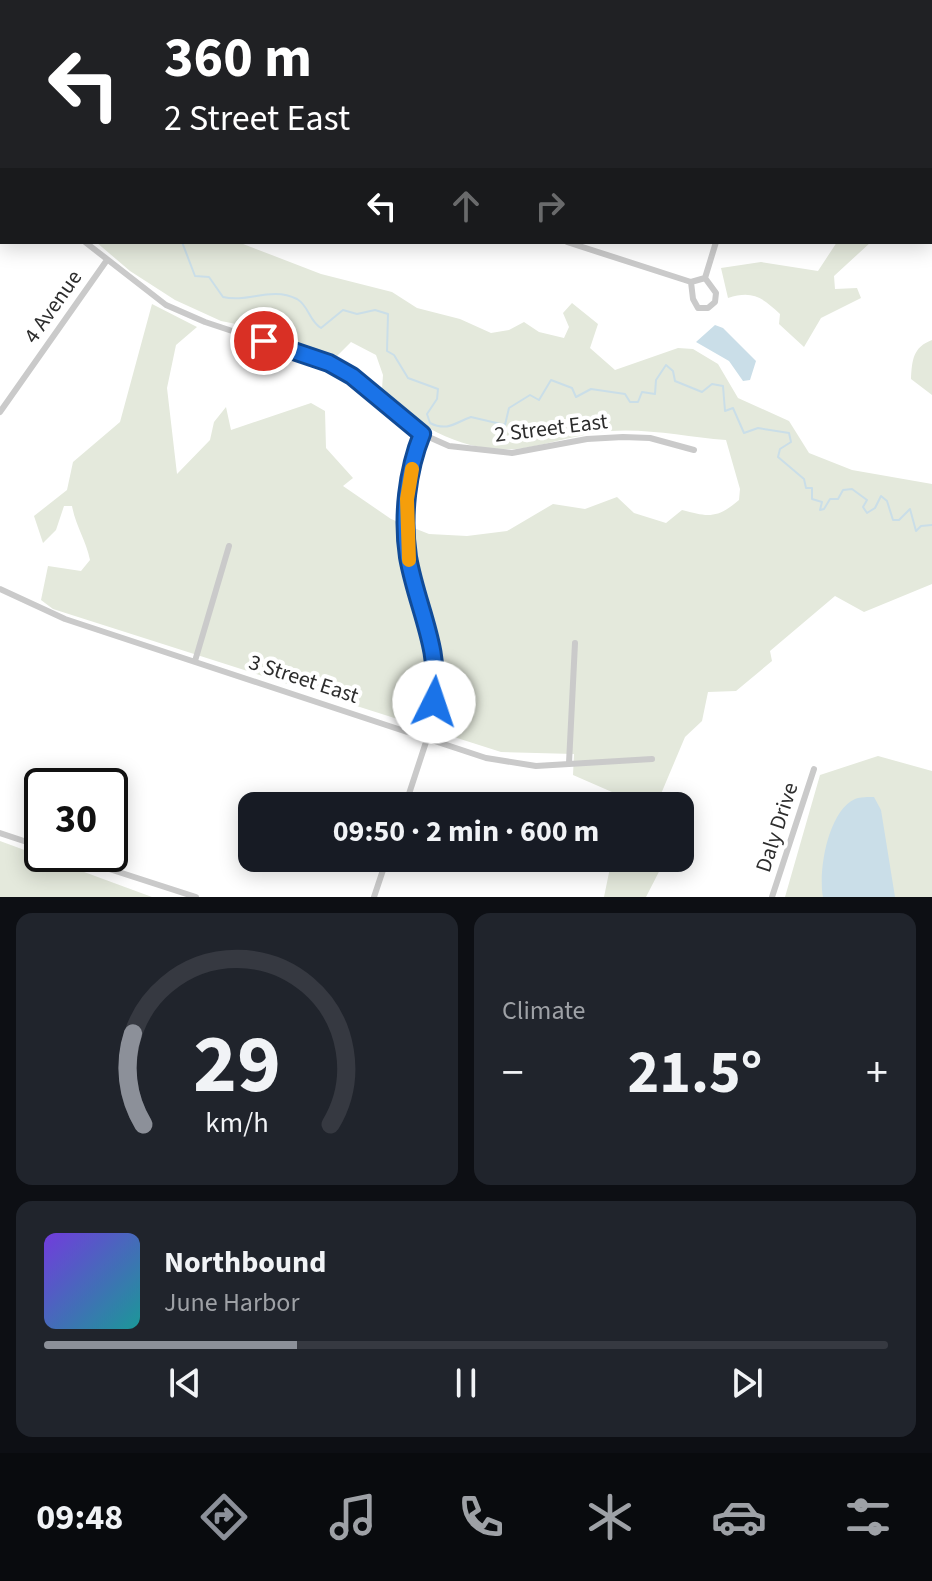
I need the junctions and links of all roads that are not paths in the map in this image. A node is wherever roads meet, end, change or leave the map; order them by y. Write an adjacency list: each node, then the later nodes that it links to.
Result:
1 (87, 244): 4 (street, 2 Street East)
2 (573, 244): 6 (street)
3 (715, 244): 5 (street)
4 (107, 260): 7 (street, 4 Avenue); 8 (street, 2 Street East)
5 (705, 278): 6 (street); 6 (street)
6 (691, 282)
7 (0, 412)
8 (422, 434): 9 (street, 2 Street East); 14 (street)
9 (694, 450)
10 (229, 546): 13 (street)
11 (0, 589): 13 (street, 3 Street East)
12 (575, 643): 16 (street)
13 (195, 661): 14 (street, 3 Street East)
14 (427, 739): 16 (street, 3 Street East); 18 (street)
15 (652, 759): 16 (street, 3 Street East)
16 (569, 763)
17 (814, 769): 25 (street, Daly Drive)
18 (410, 792)
19 (0, 833): 20 (street)
20 (24, 841)
21 (119, 872): 23 (street)
22 (382, 872): 24 (street)
23 (196, 897)
24 (374, 897)
25 (772, 897)

